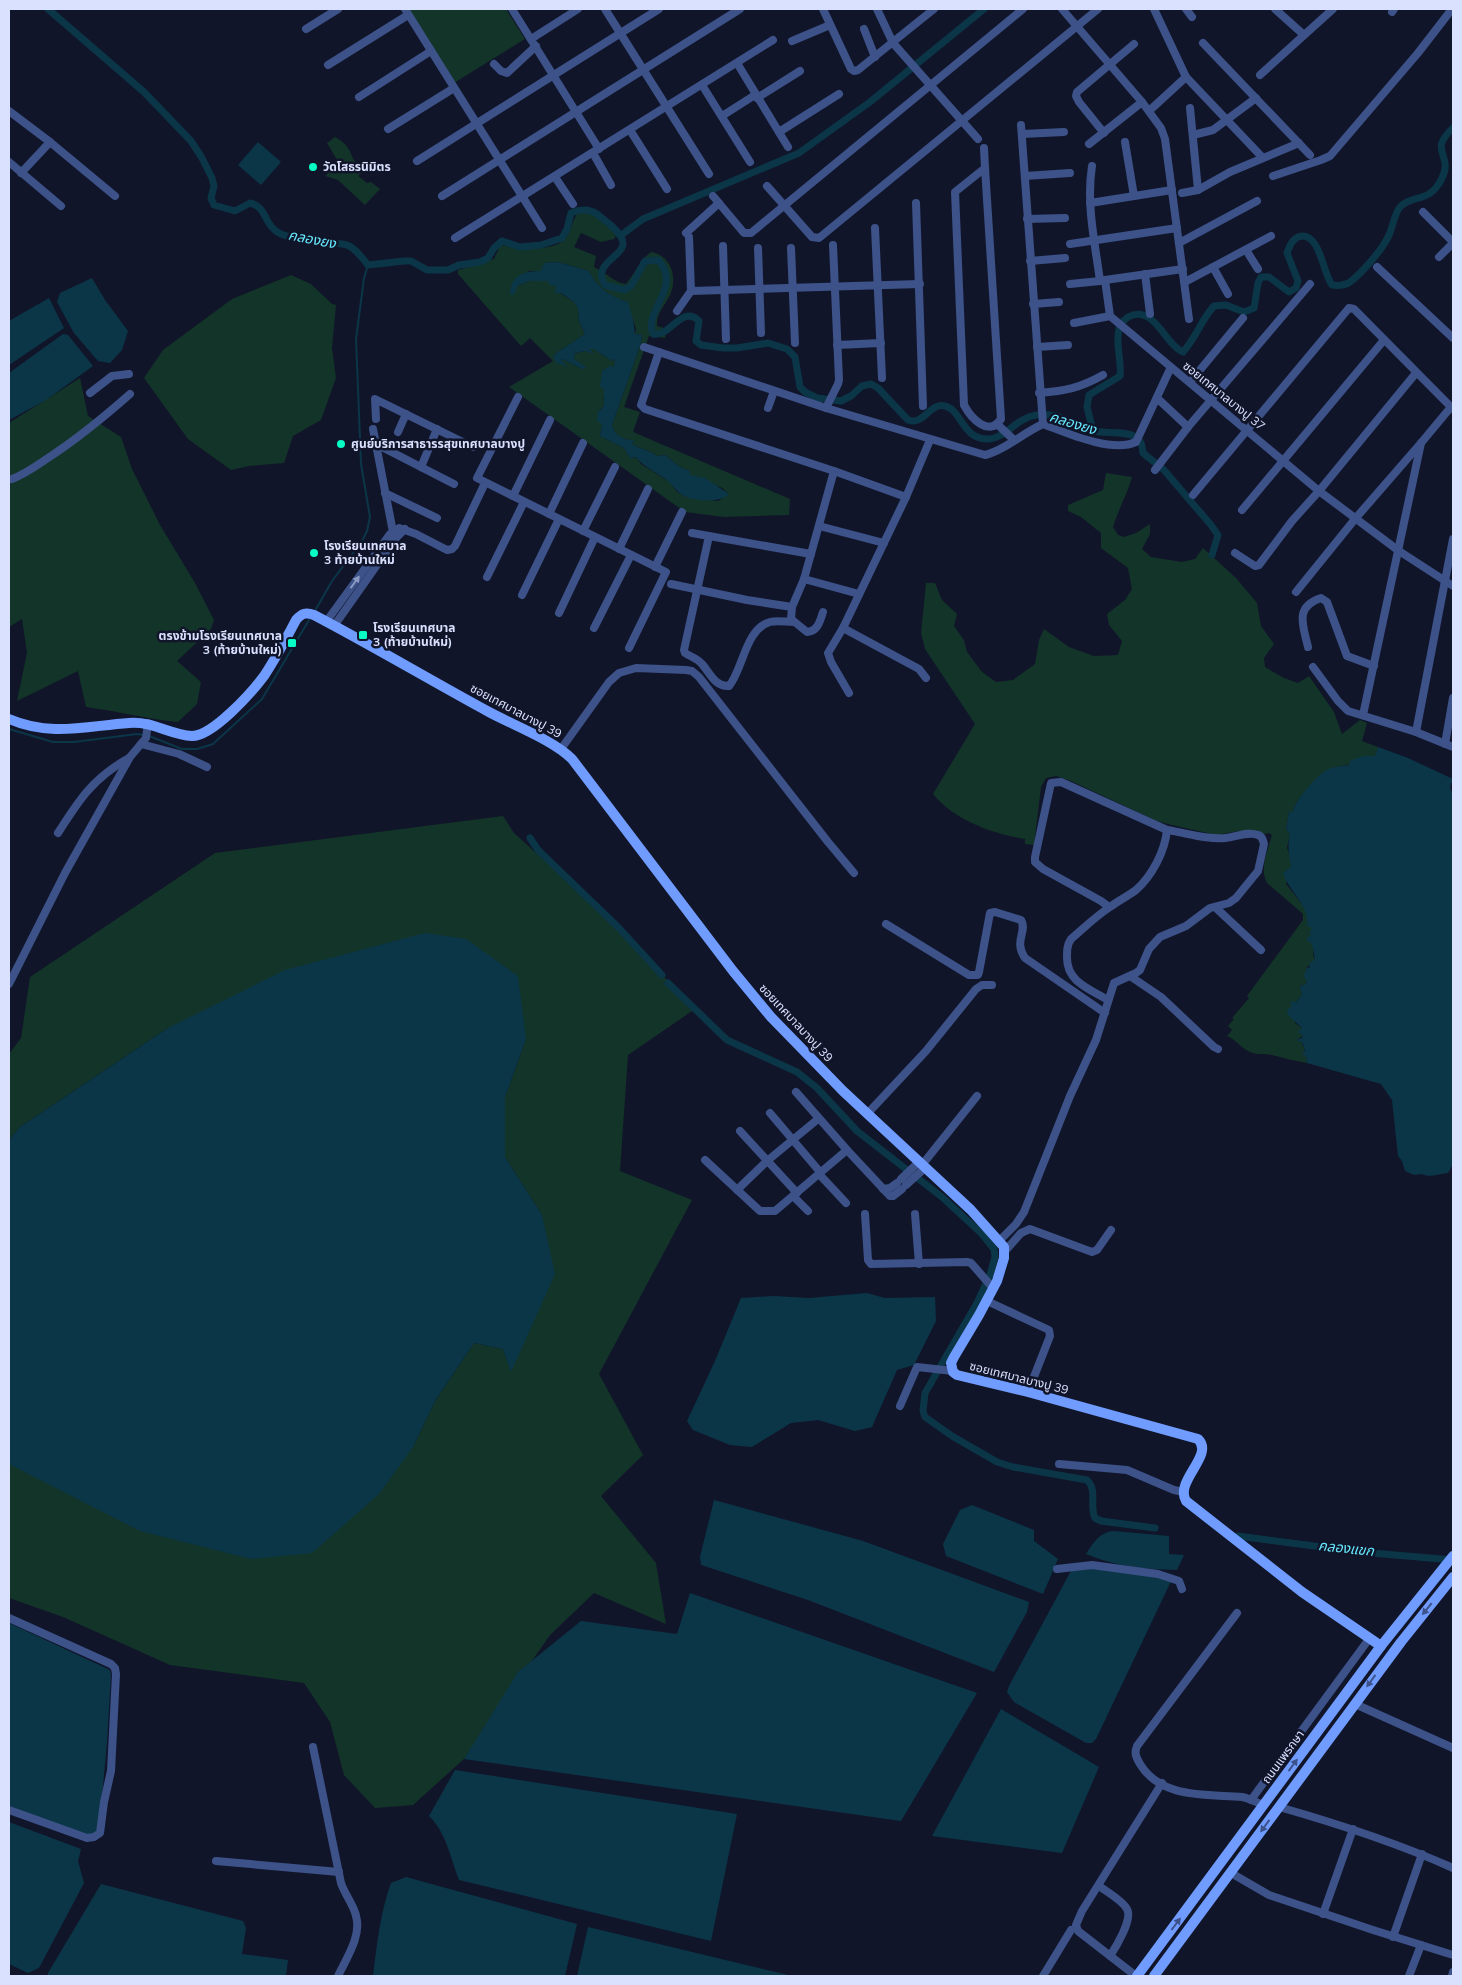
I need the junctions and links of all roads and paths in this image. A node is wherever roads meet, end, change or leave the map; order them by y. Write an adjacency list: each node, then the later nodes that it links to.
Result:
1 (338, 9): 23 (street)
2 (512, 9): 28 (street)
3 (578, 9): 28 (street)
4 (605, 9): 24 (street)
5 (659, 9): 24 (street)
6 (740, 9): 38 (street)
7 (823, 9): 20 (street)
8 (877, 9): 30 (street)
9 (932, 9): 30 (street)
10 (1023, 9): 44 (street)
11 (1062, 9): 21 (street)
12 (1098, 9): 21 (street)
13 (1154, 9): 42 (street)
14 (1186, 9): 19 (street)
15 (1275, 9): 25 (street)
16 (1333, 9): 25 (street)
17 (1452, 9): 86 (street)
18 (407, 12): 32 (street); 37 (street)
19 (1192, 16)
20 (830, 25): 27 (street); 33 (street)
21 (1078, 26): 36 (street); 58 (street)
22 (864, 28): 33 (street)
23 (306, 29)
24 (620, 33): 38 (street); 41 (street)
25 (1304, 35): 40 (street)
26 (773, 40): 34 (street)
27 (792, 41)
28 (533, 42): 35 (street); 41 (street)
29 (1203, 42): 49 (street)
30 (893, 43): 33 (street); 44 (street)
31 (1134, 44): 36 (street)
32 (431, 51): 45 (street); 48 (street)
33 (875, 57)
34 (737, 63): 43 (street); 47 (street)
35 (494, 64)
36 (1109, 64): 50 (street); 64 (street)
37 (328, 65)
38 (644, 70): 51 (street); 55 (street)
39 (800, 71): 47 (street)
40 (1260, 75)
41 (554, 76): 55 (street); 59 (street)
42 (1186, 77): 54 (street); 57 (street)
43 (702, 85): 51 (street); 56 (street)
44 (930, 86): 58 (street); 104 (street)
45 (454, 88): 59 (street); 60 (street)
46 (839, 94): 62 (street)
47 (756, 96): 56 (street); 62 (street)
48 (359, 97)
49 (1256, 98): 57 (street); 69 (street)
50 (1142, 102): 54 (street); 64 (street)
51 (667, 108): 61 (street); 84 (street)
52 (1190, 108): 65 (street)
53 (9, 111): 67 (street)
54 (1150, 111): 91 (street)
55 (576, 112): 73 (street); 76 (street)
56 (722, 116): 79 (street)
57 (1227, 120): 65 (street); 75 (street)
58 (962, 122): 66 (street); 104 (street)
59 (477, 124): 76 (street); 77 (street)
60 (388, 129)
61 (630, 130): 73 (street); 90 (street)
62 (779, 132): 71 (street)
63 (1064, 132): 85 (street)
64 (1104, 133): 70 (street)
65 (1192, 134): 92 (street)
66 (978, 139)
67 (50, 142): 82 (street); 94 (street)
68 (1125, 142): 97 (street)
69 (1299, 143): 74 (street); 75 (street)
70 (1089, 144)
71 (788, 147)
72 (984, 148): 81 (street)
73 (596, 151): 87 (street); 88 (street)
74 (1310, 155)
75 (1262, 157): 92 (street)
76 (500, 160): 95 (street); 98 (street)
77 (417, 161)
78 (9, 162): 82 (street)
79 (750, 162)
80 (1092, 166): 102 (street)
81 (985, 168): 183 (street); 183 (street)
82 (21, 173): 105 (street)
83 (1070, 173): 85 (street)
84 (709, 174)
85 (1025, 176): 108 (street)
86 (1273, 176)
87 (555, 177): 98 (street); 103 (street)
88 (611, 185)
89 (767, 186): 104 (street)
90 (667, 189)
91 (1172, 190): 97 (street); 111 (street)
92 (1198, 190): 93 (street)
93 (1182, 193)
94 (115, 196)
95 (442, 196)
96 (714, 196): 100 (street)
97 (1134, 196): 102 (street)
98 (523, 197): 109 (street); 113 (street)
99 (1257, 201): 115 (street)
100 (720, 203): 104 (street); 140 (street)
101 (916, 203): 133 (street)
102 (1090, 203): 114 (street)
103 (573, 204)
104 (785, 205)
105 (61, 206)
106 (1423, 212): 116 (street)
107 (1065, 218): 108 (street)
108 (1027, 219): 125 (street)
109 (542, 228)
110 (875, 228): 136 (street)
111 (1177, 228): 114 (street); 115 (street)
112 (1271, 236): 122 (street)
113 (455, 238)
114 (1094, 241): 117 (street); 131 (street)
115 (1179, 243): 128 (street)
116 (1453, 243): 123 (street)
117 (1070, 244)
118 (833, 245): 137 (street)
119 (723, 246): 141 (street)
120 (758, 248): 139 (street)
121 (791, 248): 138 (street)
122 (1246, 250): 126 (street); 129 (street)
123 (1439, 257)
124 (1065, 258): 125 (street)
125 (1030, 260): 144 (street)
126 (1213, 267): 132 (street); 142 (street)
127 (1377, 267): 152 (street)
128 (1183, 269): 130 (street); 132 (street)
129 (1258, 269)
130 (1145, 274): 131 (street); 146 (street)
131 (1103, 280): 134 (street); 147 (street)
132 (1185, 282): 149 (street)
133 (920, 284): 136 (street); 176 (street)
134 (1070, 284)
135 (1310, 284): 174 (street)
136 (878, 285): 137 (street); 155 (street)
137 (835, 287): 138 (street); 157 (street)
138 (793, 288): 139 (street); 156 (street)
139 (759, 289): 141 (street); 151 (street)
140 (691, 291): 141 (street); 145 (street)
141 (725, 291): 153 (street)
142 (1228, 294)
143 (1059, 302): 144 (street)
144 (1033, 304): 159 (street)
145 (677, 311)
146 (1150, 314)
147 (1110, 316): 150 (street); 162 (street, ซอยเทศบาลบางปู 37)
148 (1242, 318): 167 (street)
149 (1189, 319)
150 (1074, 322)
151 (761, 333)
152 (1453, 338)
153 (726, 339)
154 (1384, 340): 164 (street); 187 (street); 195 (street)
155 (881, 342): 157 (street); 166 (street)
156 (795, 343)
157 (837, 344): 175 (street)
158 (1068, 345): 159 (street)
159 (1036, 347): 170 (street)
160 (644, 348): 161 (street)
161 (659, 352): 168 (street); 199 (street)
162 (1171, 367): 167 (street, ซอยเทศบาลบางปู 37); 173 (street)
163 (129, 374): 169 (street)
164 (1416, 374): 178 (street); 204 (street)
165 (1103, 375): 170 (street)
166 (882, 378)
167 (1190, 382): 174 (street, ซอยเทศบาลบางปู 37)
168 (774, 391): 175 (street); 177 (street)
169 (90, 393)
170 (1039, 393): 181 (street)
171 (130, 394): 200 (street)
172 (518, 397): 201 (street)
173 (1157, 398): 181 (street); 184 (street)
174 (1210, 399): 184 (street); 187 (street, ซอยเทศบาลบางปู 37)
175 (827, 406): 189 (street)
176 (923, 406)
177 (768, 408)
178 (1452, 408): 192 (street)
179 (406, 414): 180 (street); 186 (street); 188 (street)
180 (376, 419)
181 (1042, 419): 190 (street)
182 (550, 420): 207 (street)
183 (997, 424): 190 (street)
184 (1188, 426): 198 (street)
185 (373, 429): 193 (street)
186 (437, 429): 194 (street); 196 (street)
187 (1248, 430): 195 (street, ซอยเทศบาลบางปู 37); 206 (street)
188 (398, 432)
189 (930, 440): 190 (street); 208 (street)
190 (1014, 440)
191 (584, 443): 212 (street)
192 (1421, 443): 215 (street); 226 (street)
193 (376, 444): 196 (street); 205 (street)
194 (473, 446)
195 (1284, 460): 204 (street, ซอยเทศบาลบางปู 37); 210 (street)
196 (421, 467): 202 (street)
197 (615, 467): 219 (street)
198 (1157, 468)
199 (834, 471): 208 (street); 216 (street)
200 (12, 480)
201 (485, 483): 207 (street); 217 (street)
202 (454, 484)
203 (648, 489): 225 (street)
204 (1319, 491): 215 (street, ซอยเทศบาลบางปู 37); 227 (street)
205 (385, 493): 213 (street); 218 (street)
206 (1193, 495)
207 (513, 496): 209 (street)
208 (906, 497): 224 (street)
209 (524, 502): 212 (street); 231 (street)
210 (1242, 510)
211 (682, 512): 230 (street)
212 (548, 514): 214 (street)
213 (437, 518)
214 (559, 519): 219 (street); 239 (street)
215 (1355, 519): 226 (street, ซอยเทศบาลบางปู 37); 237 (street)
216 (820, 526): 224 (street); 228 (street)
217 (405, 529): 218 (street); 244 (street)
218 (393, 532): 244 (street, one-way to 218)
219 (583, 532): 222 (street)
220 (692, 533): 221 (street)
221 (709, 536): 228 (street); 236 (street)
222 (595, 537): 225 (street); 242 (street)
223 (1453, 539): 233 (street)
224 (884, 543): 238 (street)
225 (619, 549): 229 (street)
226 (1399, 551): 233 (street, ซอยเทศบาลบางปู 37); 249 (street)
227 (1235, 553)
228 (811, 554): 232 (street)
229 (631, 555): 230 (street); 245 (street)
230 (655, 567): 248 (street)
231 (488, 577)
232 (804, 578): 238 (street); 240 (street)
233 (1445, 580): 235 (street, ซอยเทศบาลบางปู 37); 256 (street)
234 (671, 584): 236 (street)
235 (1453, 586)
236 (696, 589): 240 (street); 243 (street)
237 (1296, 592)
238 (859, 594): 246 (street)
239 (522, 595)
240 (792, 607): 243 (street)
241 (823, 612): 243 (street)
242 (559, 613)
243 (794, 622)
244 (330, 624): 257 (street, ซอยเทศบาลบางปู 39); 260 (street, ซอยเทศบาลบางปู 39)
245 (594, 628)
246 (843, 628): 251 (street); 252 (street)
247 (1308, 647): 249 (street)
248 (629, 648)
249 (1374, 666): 254 (street)
250 (1313, 667): 254 (street)
251 (926, 678)
252 (849, 693)
253 (1453, 698): 258 (street)
254 (1363, 716): 256 (street)
255 (9, 719): 257 (street, ซอยเทศบาลบางปู 39)
256 (1416, 732): 258 (street)
257 (146, 735): 261 (street); 262 (street)
258 (1445, 744): 259 (street)
259 (1453, 747)
260 (560, 749): 265 (street); 279 (street, ซอยเทศบาลบางปู 39)
261 (130, 757): 264 (street); 271 (street)
262 (207, 767)
263 (1167, 830): 266 (street); 266 (street); 267 (street)
264 (58, 833)
265 (854, 873)
266 (1109, 907): 273 (street)
267 (1215, 907): 269 (street); 270 (street)
268 (886, 924): 274 (street)
269 (1261, 950)
270 (1130, 976): 273 (street); 275 (street)
271 (9, 984)
272 (992, 985): 279 (street)
273 (1108, 1000): 274 (street)
274 (1105, 1013): 295 (street)
275 (1218, 1049)
276 (796, 1092): 280 (street)
277 (977, 1096): 286 (street)
278 (770, 1113): 282 (street)
279 (868, 1113): 286 (street, ซอยเทศบาลบางปู 39)
280 (818, 1119): 282 (street); 283 (street)
281 (740, 1131): 285 (street)
282 (793, 1140): 285 (street); 287 (street)
283 (847, 1150): 286 (street); 287 (street)
284 (705, 1160): 288 (street)
285 (767, 1161): 288 (street); 289 (street)
286 (922, 1165): 295 (street, ซอยเทศบาลบางปู 39)
287 (820, 1173): 289 (street); 290 (street)
288 (737, 1190): 289 (street)
289 (795, 1194): 291 (street)
290 (846, 1203)
291 (808, 1211)
292 (865, 1214): 297 (street)
293 (916, 1214): 297 (street)
294 (1111, 1230): 296 (street)
295 (999, 1240): 296 (street, ซอยเทศบาลบางปู 39)
296 (1004, 1251): 298 (street, ซอยเทศบาลบางปู 39)
297 (919, 1264): 298 (street)
298 (993, 1288): 299 (street, ซอยเทศบาลบางปู 39)
299 (987, 1301): 300 (street, ซอยเทศบาลบางปู 39); 301 (street)
300 (953, 1371): 301 (street, ซอยเทศบาลบางปู 39); 302 (street)
301 (1028, 1392): 304 (street, ซอยเทศบาลบางปู 39)
302 (900, 1406)
303 (1059, 1464): 304 (street)
304 (1183, 1492): 311 (street)
305 (1453, 1556): 312 (street, ถนนแพรกษา)
306 (1057, 1569): 308 (street)
307 (1453, 1577): 313 (street, one-way to 313)
308 (1182, 1589)
309 (1236, 1613): 316 (street)
310 (9, 1618): 320 (street)
311 (1369, 1639): 312 (street); 317 (street)
312 (1381, 1646): 318 (street, ถนนแพรกษา, one-way to 312)
313 (1355, 1704): 315 (street); 319 (street)
314 (313, 1747): 325 (street)
315 (1453, 1748)
316 (1162, 1783): 317 (street); 327 (street)
317 (1251, 1800): 318 (street)
318 (1264, 1805): 334 (street, ถนนแพรกษา, one-way to 318)
319 (1279, 1806): 321 (street); 326 (street, one-way to 326)
320 (9, 1810)
321 (1353, 1828): 322 (street); 328 (street)
322 (1422, 1854): 324 (street); 330 (street)
323 (216, 1861): 325 (street)
324 (1453, 1868)
325 (339, 1872): 337 (street)
326 (1231, 1873): 328 (street); 336 (street)
327 (1099, 1886): 333 (street); 333 (street)
328 (1323, 1914): 330 (street)
329 (1071, 1930): 338 (street)
330 (1394, 1937): 331 (street)
331 (1421, 1945): 332 (street); 340 (street)
332 (1453, 1954)
333 (1110, 1956): 339 (street)
334 (1147, 1963): 336 (street); 339 (street, ถนนแพรกษา)
335 (1453, 1972): 341 (street)
336 (1156, 1974)
337 (338, 1976)
338 (1043, 1976)
339 (1136, 1976)
340 (1409, 1976)
341 (1452, 1976)

